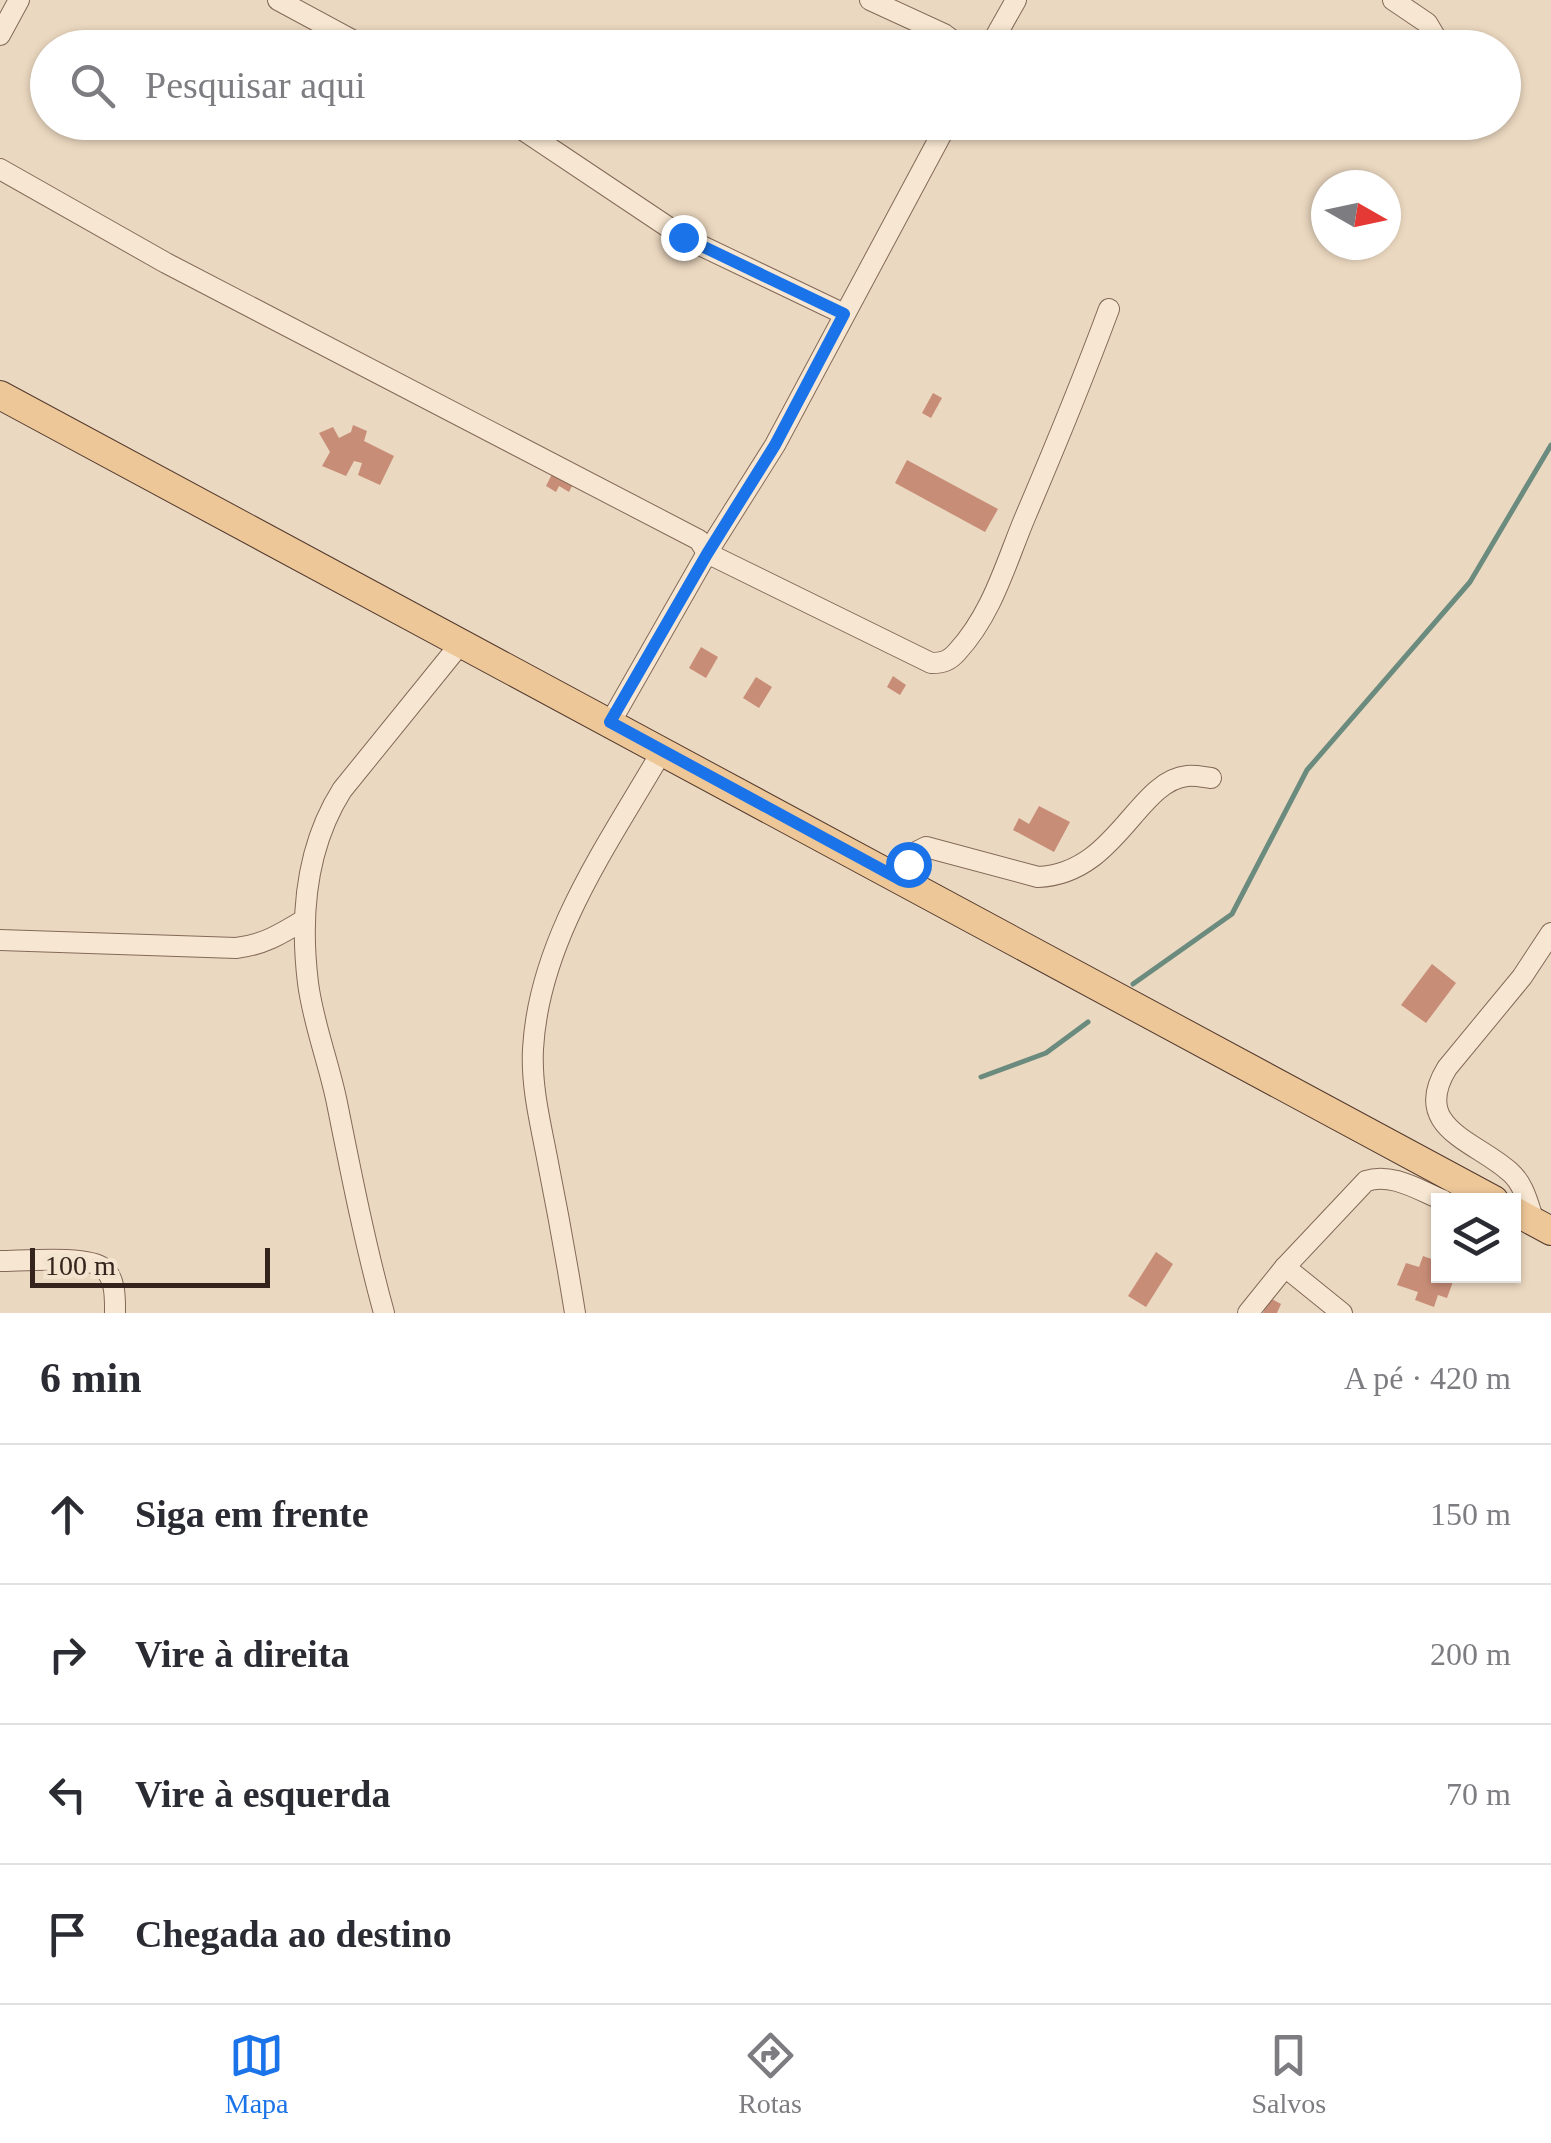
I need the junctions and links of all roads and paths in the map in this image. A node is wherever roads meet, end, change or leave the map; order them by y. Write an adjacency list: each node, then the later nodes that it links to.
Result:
1 (19, 0): 10 (street)
2 (278, 0): 6 (street)
3 (870, 0): 7 (street)
4 (1016, 0): 8 (street)
5 (1393, 0): 9 (street)
6 (334, 30)
7 (935, 30)
8 (999, 30)
9 (1432, 30)
10 (0, 35)
11 (538, 140): 15 (street)
12 (938, 140): 15 (street)
13 (0, 168): 17 (street)
14 (1109, 309): 17 (street)
15 (844, 314): 17 (street)
16 (0, 396): 18 (main road)
17 (707, 554): 19 (street)
18 (461, 643): 19 (main road); 23 (street)
19 (610, 722): 20 (main road)
20 (662, 751): 22 (main road); 33 (street)
21 (1210, 778): 22 (street)
22 (901, 880): 26 (main road)
23 (304, 920): 25 (street); 32 (street)
24 (1551, 932): 28 (street)
25 (0, 940)
26 (1481, 1193)
27 (1431, 1195): 30 (street)
28 (1528, 1221)
29 (0, 1261): 31 (street)
30 (1285, 1267): 34 (street); 35 (street)
31 (115, 1313)
32 (384, 1313)
33 (575, 1313)
34 (1248, 1313)
35 (1342, 1313)

